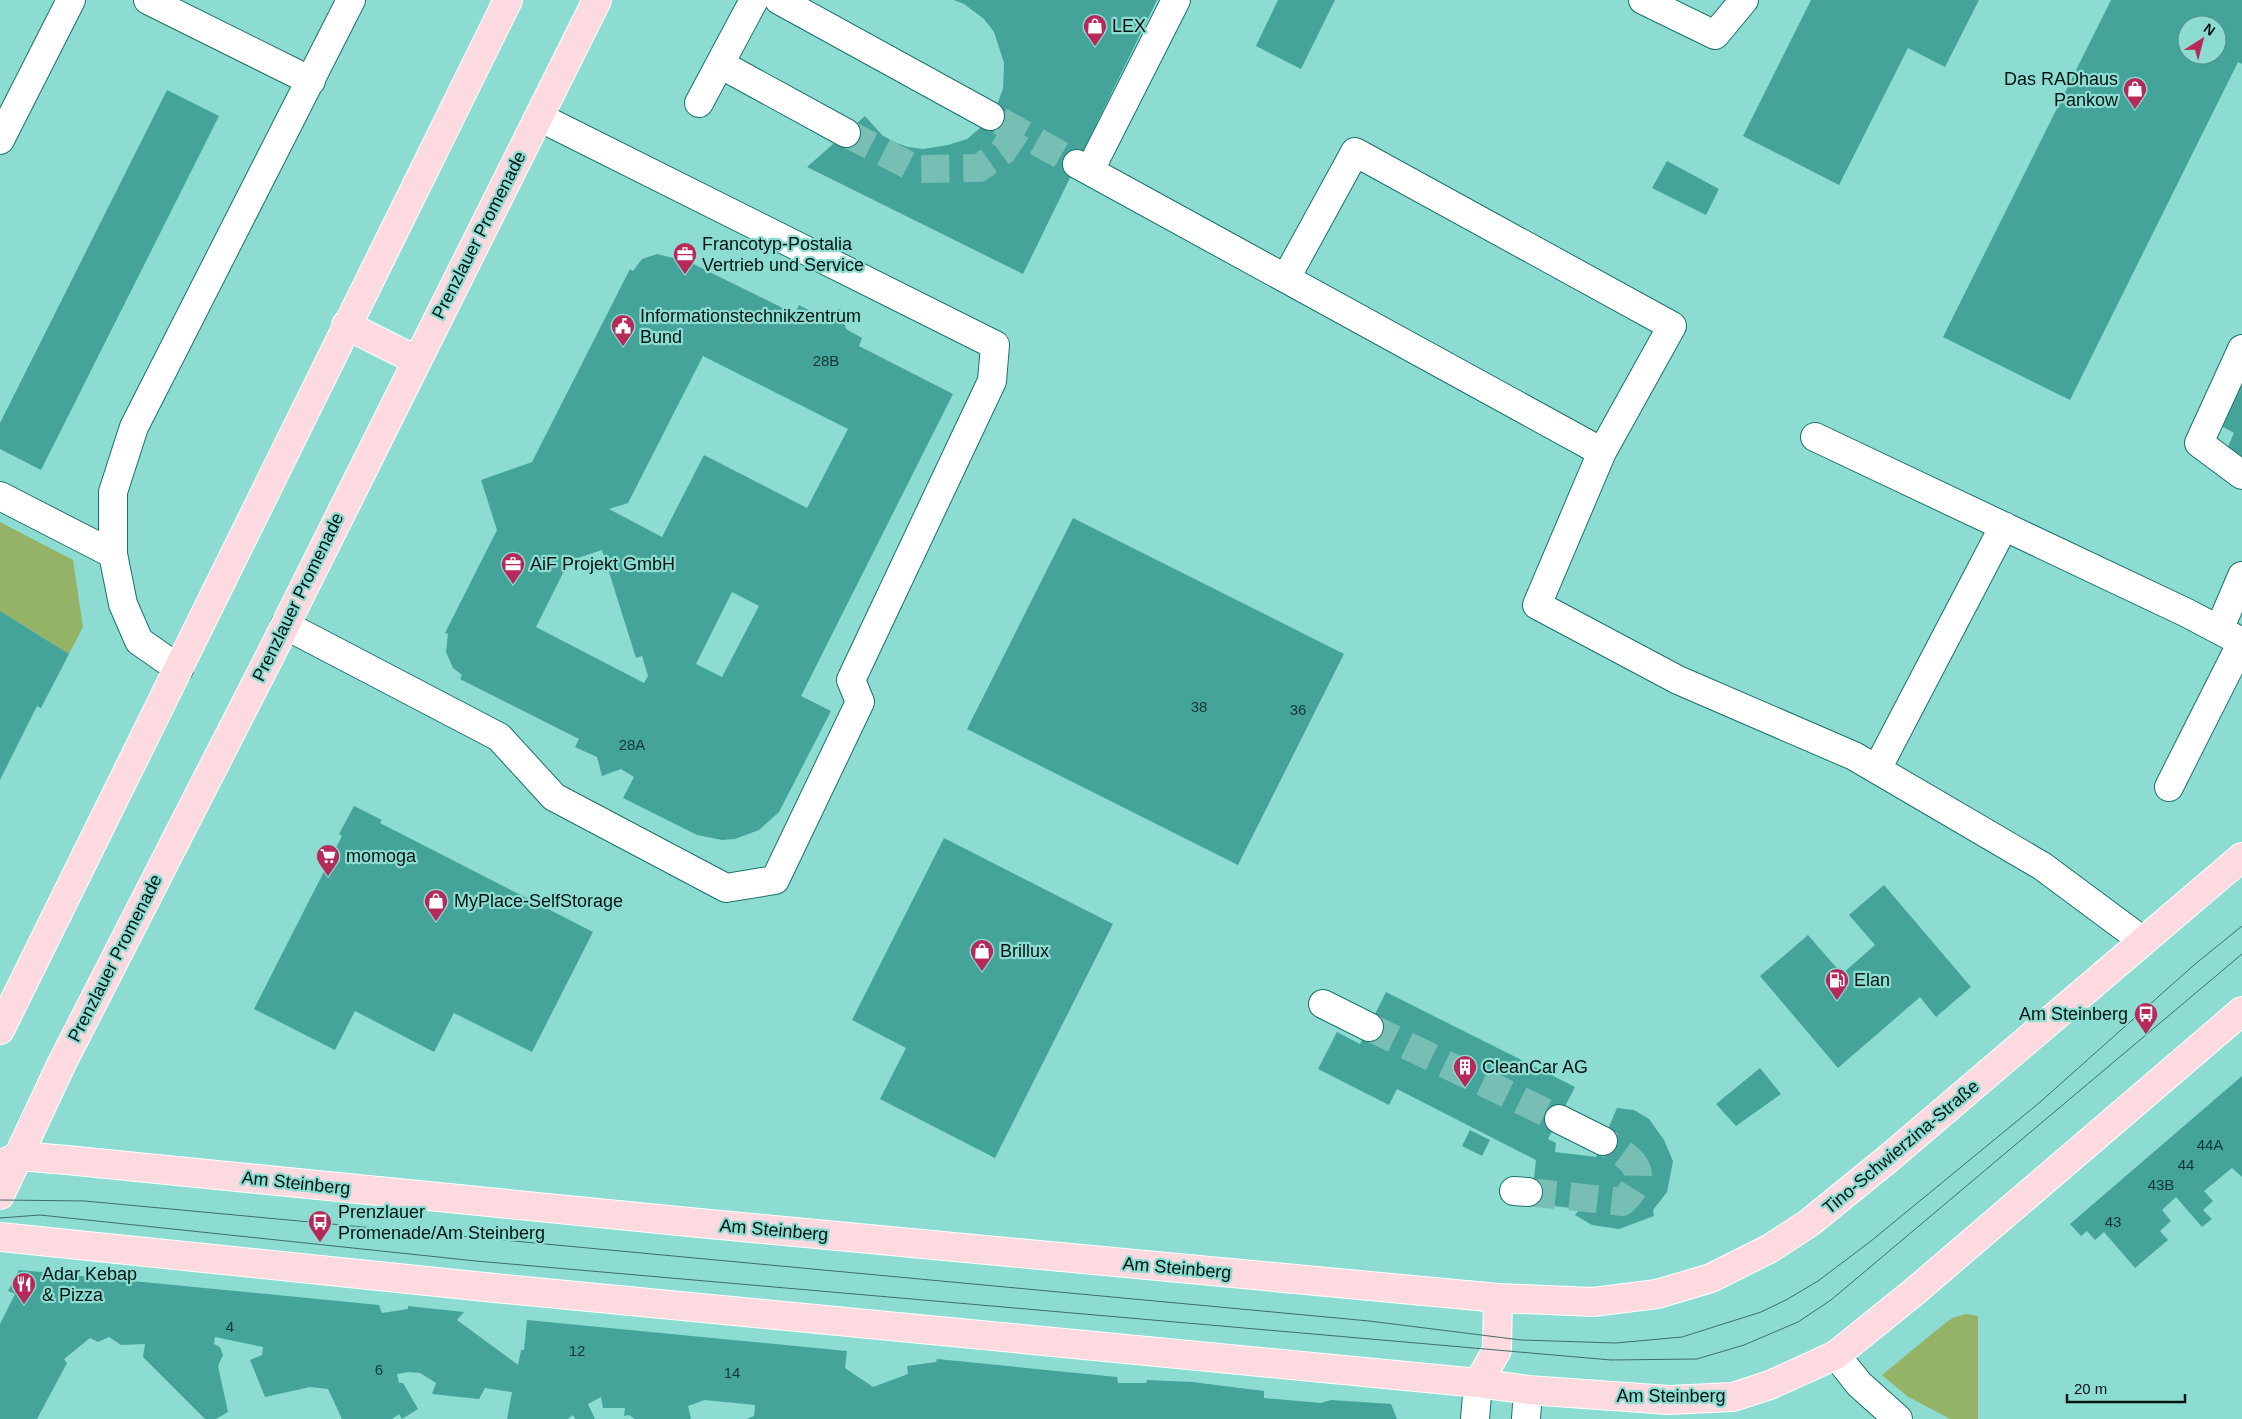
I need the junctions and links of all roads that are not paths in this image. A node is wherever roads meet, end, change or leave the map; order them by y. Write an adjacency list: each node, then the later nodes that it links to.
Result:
1 (70, 0): 17 (street)
2 (148, 0): 12 (street)
3 (351, 0): 12 (street)
4 (508, 0): 19 (main road)
5 (598, 0): 15 (main road, Prenzlauer Promenade)
6 (754, 0): 11 (street)
7 (779, 0): 14 (street)
8 (1176, 0): 18 (street)
9 (1643, 0): 10 (street)
10 (1744, 0)
11 (720, 64): 13 (street); 16 (street)
12 (311, 81): 27 (street)
13 (699, 103)
14 (990, 116)
15 (539, 117): 21 (main road, Prenzlauer Promenade); 29 (street)
16 (846, 133)
17 (0, 140)
18 (1286, 278): 23 (street); 23 (street)
19 (346, 325): 21 (main road); 31 (main road)
20 (2242, 349): 24 (street)
21 (416, 360): 29 (main road, Prenzlauer Promenade)
22 (1815, 437): 26 (street)
23 (1602, 452): 32 (street)
24 (2242, 475)
25 (0, 496): 27 (street)
26 (2004, 526): 30 (street); 32 (street)
27 (113, 554): 31 (street)
28 (2242, 576): 30 (street)
29 (285, 625): 42 (main road, Prenzlauer Promenade)
30 (2219, 630): 33 (street)
31 (179, 669): 39 (main road)
32 (1877, 769): 35 (street)
33 (2170, 787)
34 (2242, 857): 35 (main road, Tino-Schwierzina-Straße)
35 (2143, 941): 45 (main road, Tino-Schwierzina-Straße)
36 (1322, 1004): 38 (street)
37 (2242, 1011): 47 (main road)
38 (1369, 1027)
39 (0, 1030)
40 (1558, 1119): 41 (street)
41 (1602, 1141)
42 (9, 1161): 43 (main road, Prenzlauer Promenade); 45 (main road, Am Steinberg)
43 (0, 1195)
44 (0, 1237): 48 (main road, Am Steinberg)
45 (1498, 1298): 46 (main road)
46 (1497, 1350): 48 (main road); 49 (main road)
47 (1836, 1355): 49 (main road, Am Steinberg); 52 (street)
48 (1478, 1383): 49 (main road, Am Steinberg); 50 (street)
49 (1528, 1390): 51 (street)
50 (1475, 1419)
51 (1526, 1419)
52 (1898, 1419)

